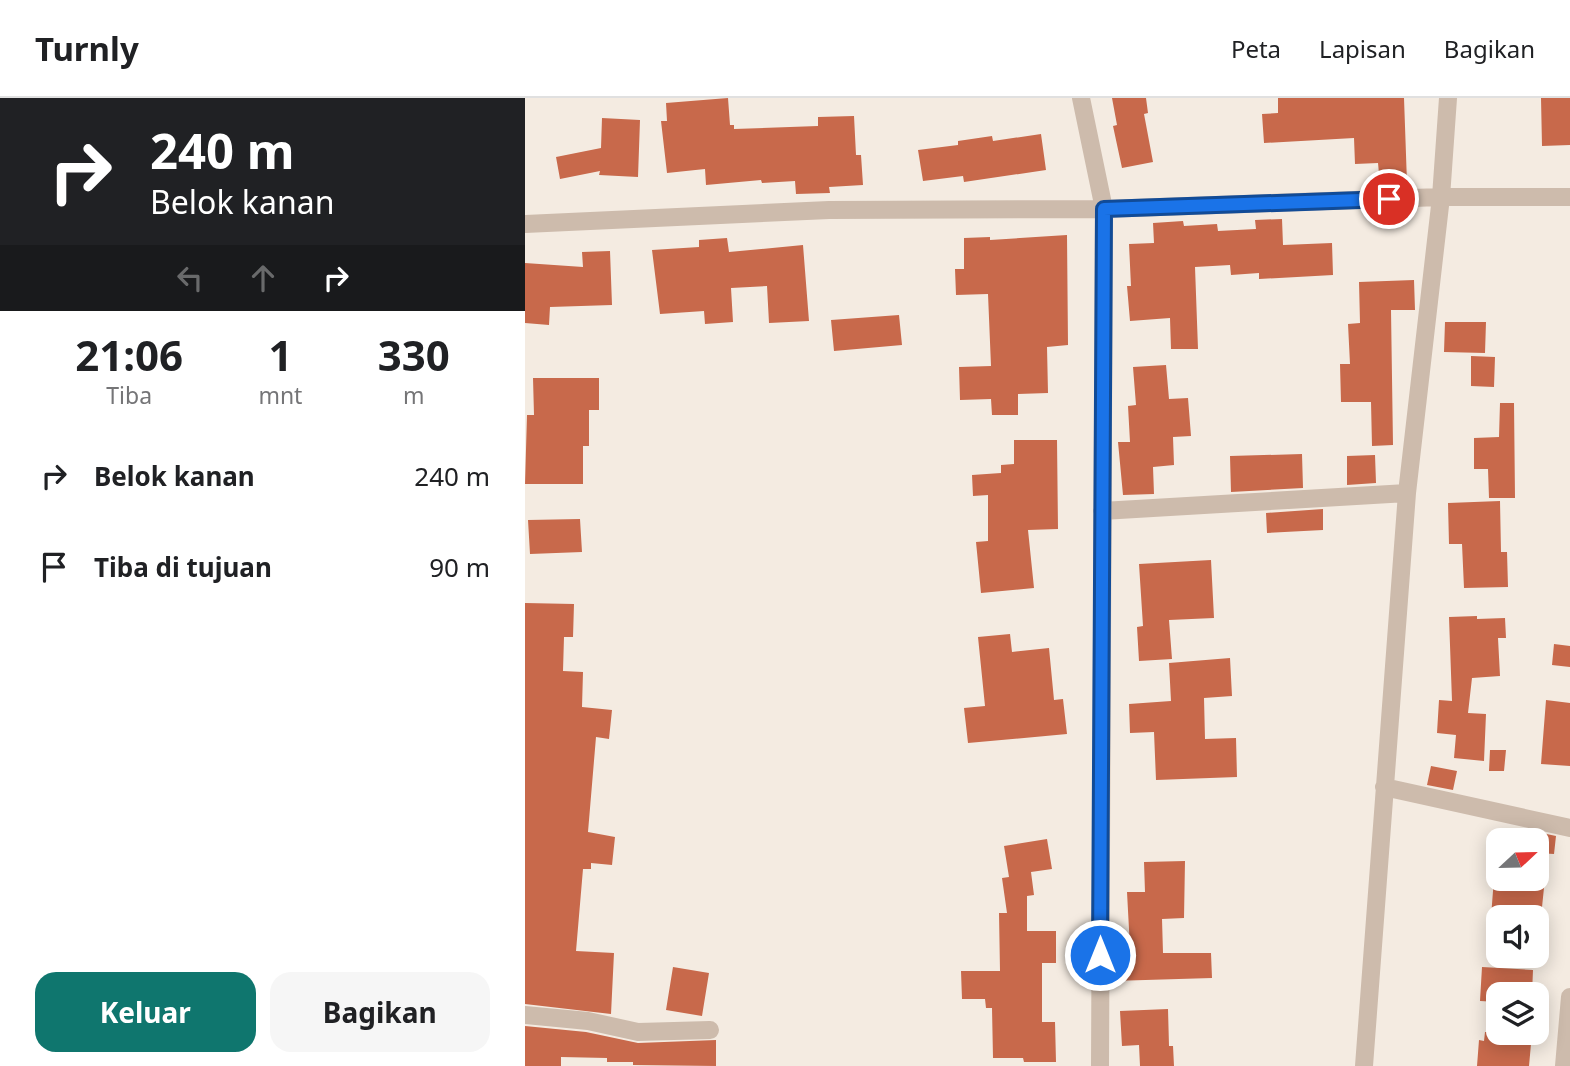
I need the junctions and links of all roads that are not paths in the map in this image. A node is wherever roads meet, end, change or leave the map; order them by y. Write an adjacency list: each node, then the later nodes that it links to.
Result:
1 (1081, 98): 5 (street)
2 (1448, 98): 3 (street)
3 (1441, 197): 4 (street); 5 (street); 7 (street)
4 (1570, 197)
5 (1104, 209): 6 (street); 8 (street)
6 (525, 224)
7 (1407, 494): 8 (street); 9 (street)
8 (1103, 511): 14 (street)
9 (1384, 787): 10 (street); 15 (street)
10 (1570, 828)
11 (1570, 997): 16 (street)
12 (525, 1015): 13 (street)
13 (711, 1030)
14 (1100, 1066)
15 (1364, 1066)
16 (1564, 1066)

